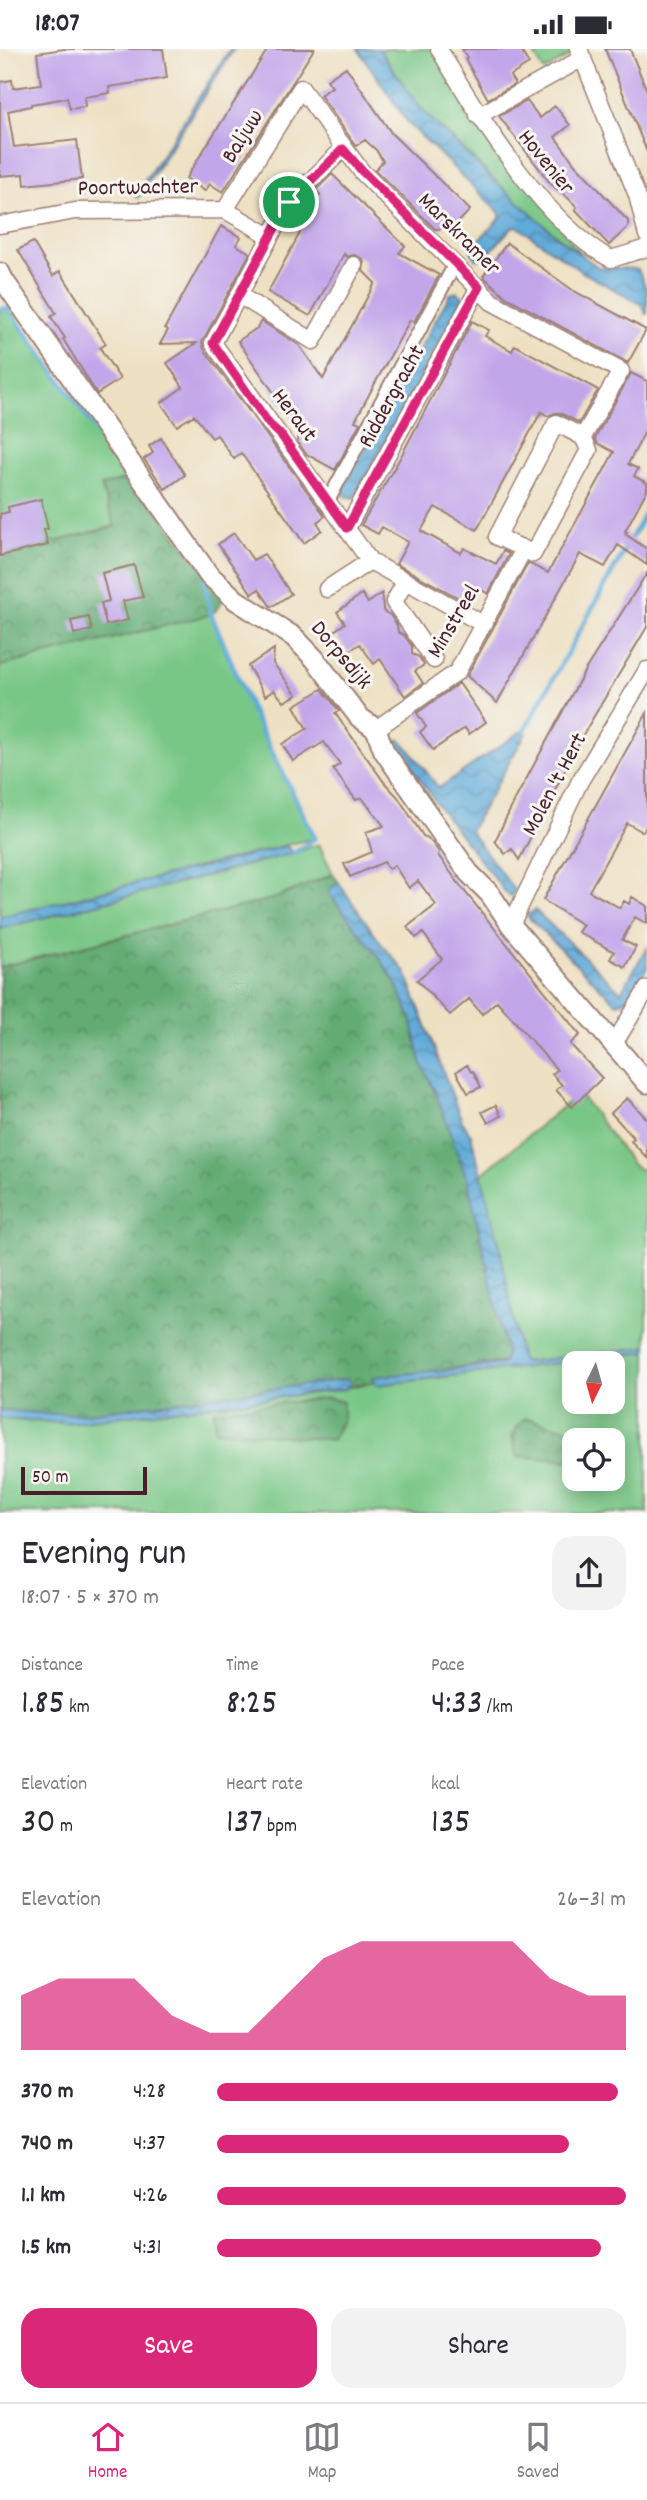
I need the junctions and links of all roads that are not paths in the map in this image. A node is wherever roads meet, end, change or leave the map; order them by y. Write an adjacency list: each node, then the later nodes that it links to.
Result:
1 (439, 49): 4 (street, Hovenier)
2 (581, 54): 4 (street); 9 (street)
3 (301, 88): 5 (street, Marskramer); 6 (street, Baljuw)
4 (478, 116): 10 (street, Hovenier)
5 (343, 149): 8 (street); 11 (street, Marskramer)
6 (225, 210): 7 (street, Poortwachter); 8 (street, Poortwachter)
7 (0, 225)
8 (270, 236): 15 (street)
9 (647, 236)
10 (647, 248)
11 (455, 264): 14 (street, Marskramer); 18 (street, Riddergracht)
12 (354, 265): 15 (street)
13 (1, 279): 27 (street, Dorpsdijk)
14 (479, 287): 16 (street, Marskramer); 19 (street, Riddergracht)
15 (239, 295): 18 (street, Heraut)
16 (621, 371): 17 (street, Minstreel)
17 (583, 437): 20 (street, Minstreel); 20 (street)
18 (328, 501): 19 (street, Heraut)
19 (347, 528): 21 (street, Heraut)
20 (524, 549): 24 (street, Minstreel)
21 (370, 561): 22 (street, Heraut); 23 (street)
22 (405, 582): 24 (street, Heraut); 25 (street)
23 (327, 589)
24 (483, 624): 27 (street, Minstreel)
25 (434, 660)
26 (647, 670): 28 (street, Molen 't Hert)
27 (376, 729): 28 (street, Dorpsdijk)
28 (511, 925): 30 (street, Dorpsdijk)
29 (647, 989): 30 (street)
30 (614, 1044): 31 (street, Dorpsdijk)
31 (647, 1083)

